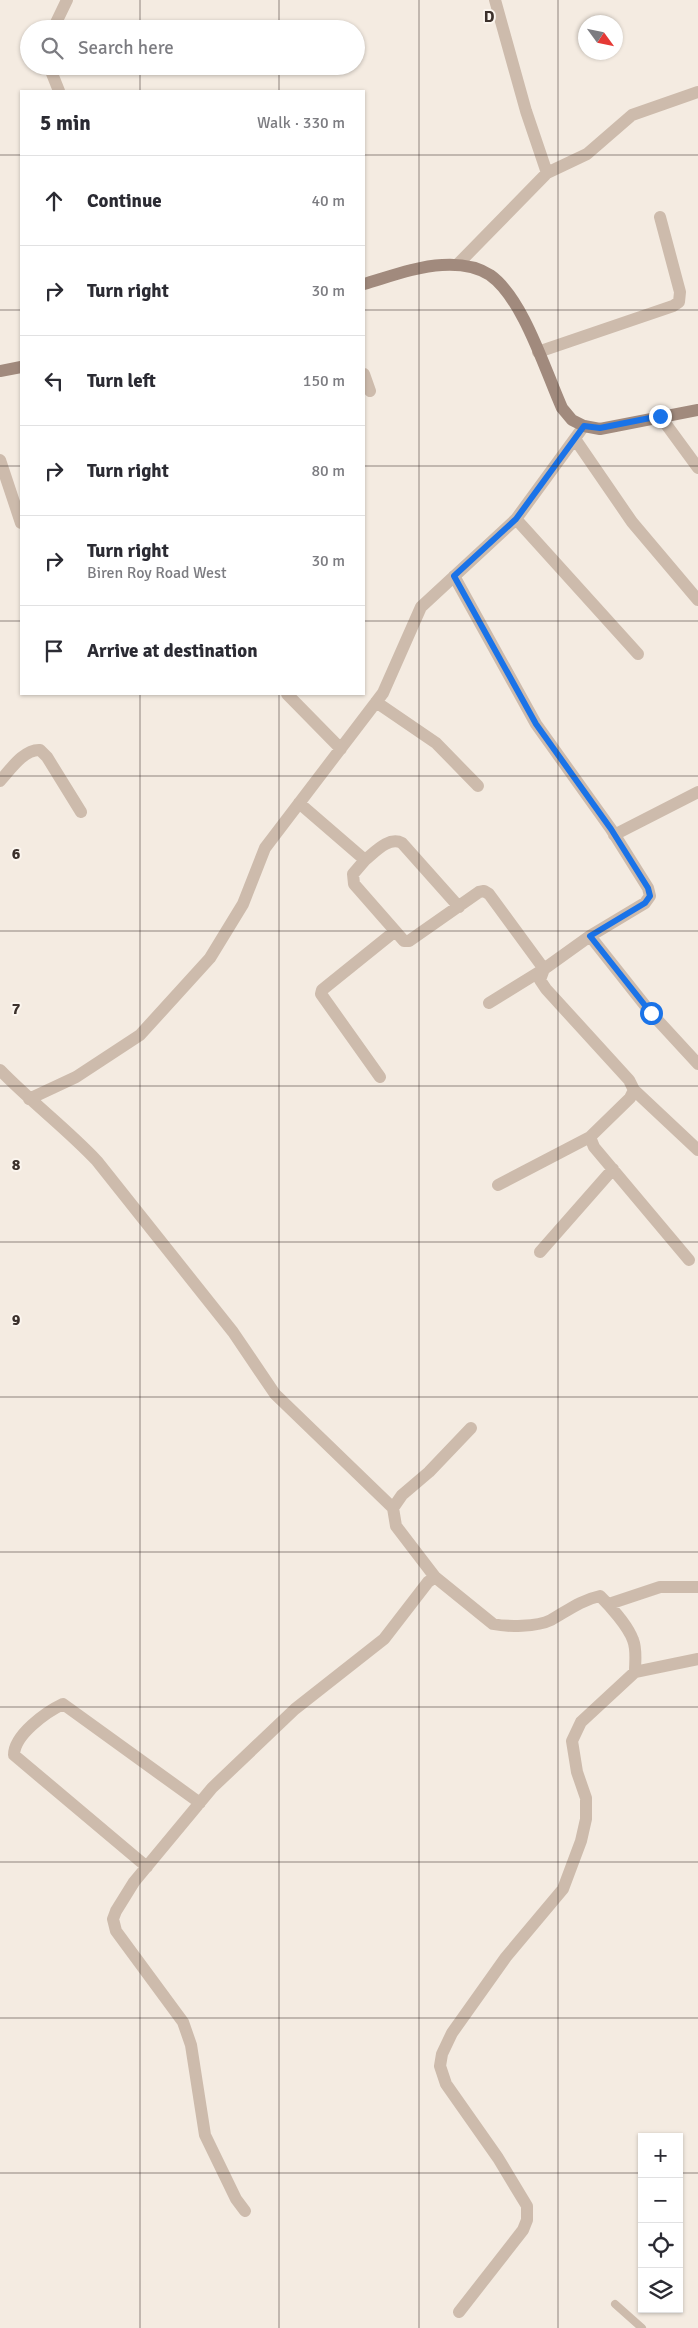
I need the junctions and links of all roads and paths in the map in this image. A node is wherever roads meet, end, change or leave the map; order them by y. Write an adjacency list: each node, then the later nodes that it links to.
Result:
1 (67, 0): 3 (street)
2 (495, 0): 7 (street)
3 (57, 20)
4 (54, 75): 5 (street)
5 (60, 90)
6 (698, 92): 7 (street)
7 (547, 173): 9 (street)
8 (660, 217): 11 (street)
9 (457, 264): 10 (main road); 11 (main road)
10 (365, 284)
11 (538, 352): 18 (main road)
12 (20, 367): 13 (main road)
13 (0, 372)
14 (365, 377): 15 (street)
15 (370, 390)
16 (698, 410): 17 (main road)
17 (660, 416): 18 (main road); 21 (street)
18 (584, 426): 19 (street)
19 (575, 440): 23 (street); 26 (street)
20 (0, 460): 22 (street)
21 (698, 468)
22 (11, 495): 24 (street)
23 (516, 519): 25 (street); 27 (street)
24 (20, 520)
25 (454, 576): 29 (street); 36 (street)
26 (698, 600)
27 (638, 654)
28 (288, 695): 30 (street)
29 (376, 702): 30 (street); 32 (street)
30 (341, 749): 34 (street)
31 (0, 781): 35 (street)
32 (478, 786)
33 (698, 792): 36 (street)
34 (299, 803): 37 (street); 47 (street)
35 (81, 812)
36 (614, 835): 40 (street)
37 (365, 860): 38 (street); 39 (street)
38 (459, 908): 39 (street); 41 (street)
39 (394, 932): 45 (street)
40 (590, 936): 41 (street); 43 (street)
41 (544, 969): 42 (street); 46 (street)
42 (489, 1003)
43 (698, 1064)
44 (0, 1070): 47 (street)
45 (380, 1077)
46 (634, 1090): 48 (street); 49 (street)
47 (29, 1099): 55 (street)
48 (590, 1137): 50 (street); 51 (street)
49 (698, 1150)
50 (613, 1169): 52 (street); 53 (street)
51 (498, 1185)
52 (540, 1252)
53 (689, 1260)
54 (471, 1428): 55 (street)
55 (393, 1508): 56 (street)
56 (435, 1577): 58 (street); 61 (street)
57 (698, 1588): 58 (street)
58 (609, 1604): 60 (street)
59 (698, 1658): 60 (street)
60 (635, 1672): 65 (street)
61 (200, 1803): 62 (street); 62 (street)
62 (147, 1867): 63 (street)
63 (245, 2211)
64 (615, 2304): 66 (lane)
65 (459, 2312)
66 (642, 2328)

